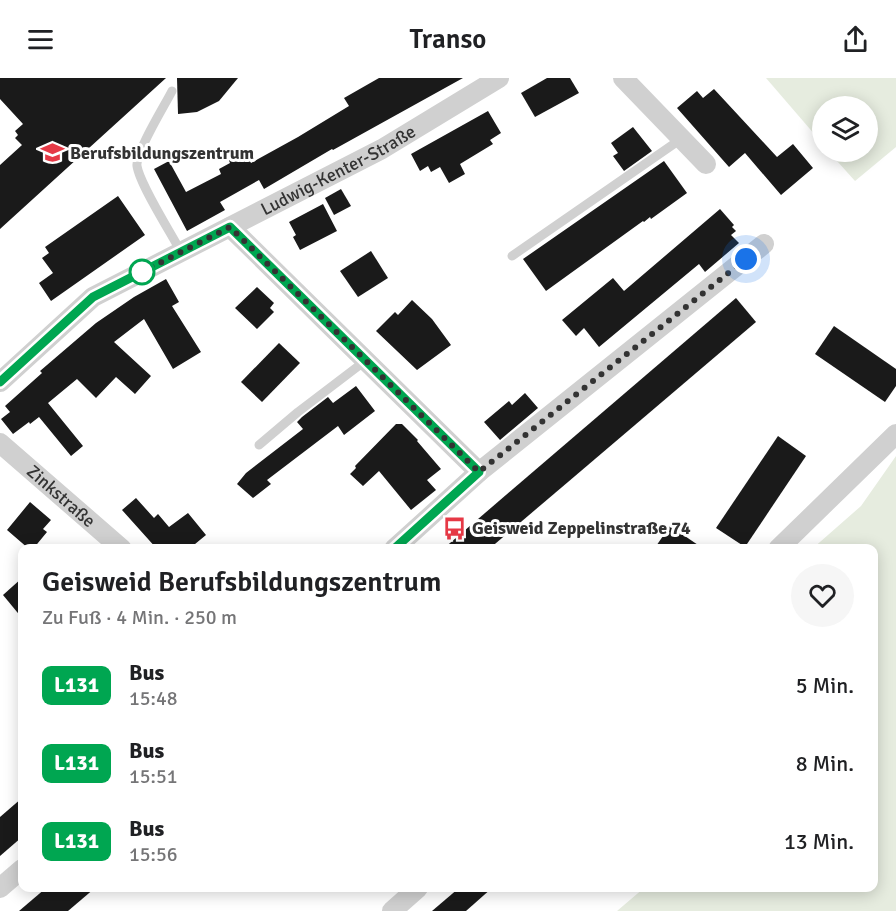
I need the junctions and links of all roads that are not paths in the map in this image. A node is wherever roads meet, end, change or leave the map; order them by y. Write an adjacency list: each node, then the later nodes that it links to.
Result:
1 (499, 78): 6 (street, Ludwig-Kenter-Straße)
2 (622, 78): 4 (street)
3 (172, 91): 8 (lane)
4 (681, 139): 5 (street); 9 (lane)
5 (706, 164)
6 (230, 227): 8 (street, Ludwig-Kenter-Straße); 10 (street)
7 (764, 244): 15 (street)
8 (181, 252): 11 (street, Ludwig-Kenter-Straße)
9 (512, 256)
10 (365, 361): 14 (lane); 15 (street)
11 (0, 382)
12 (896, 434): 18 (street)
13 (0, 443): 16 (street, Zinkstraße)
14 (259, 445)
15 (479, 472): 17 (street)
16 (116, 544)
17 (400, 544)
18 (783, 544)
19 (18, 872): 20 (street)
20 (0, 887)
21 (413, 892): 22 (street)
22 (392, 911)

